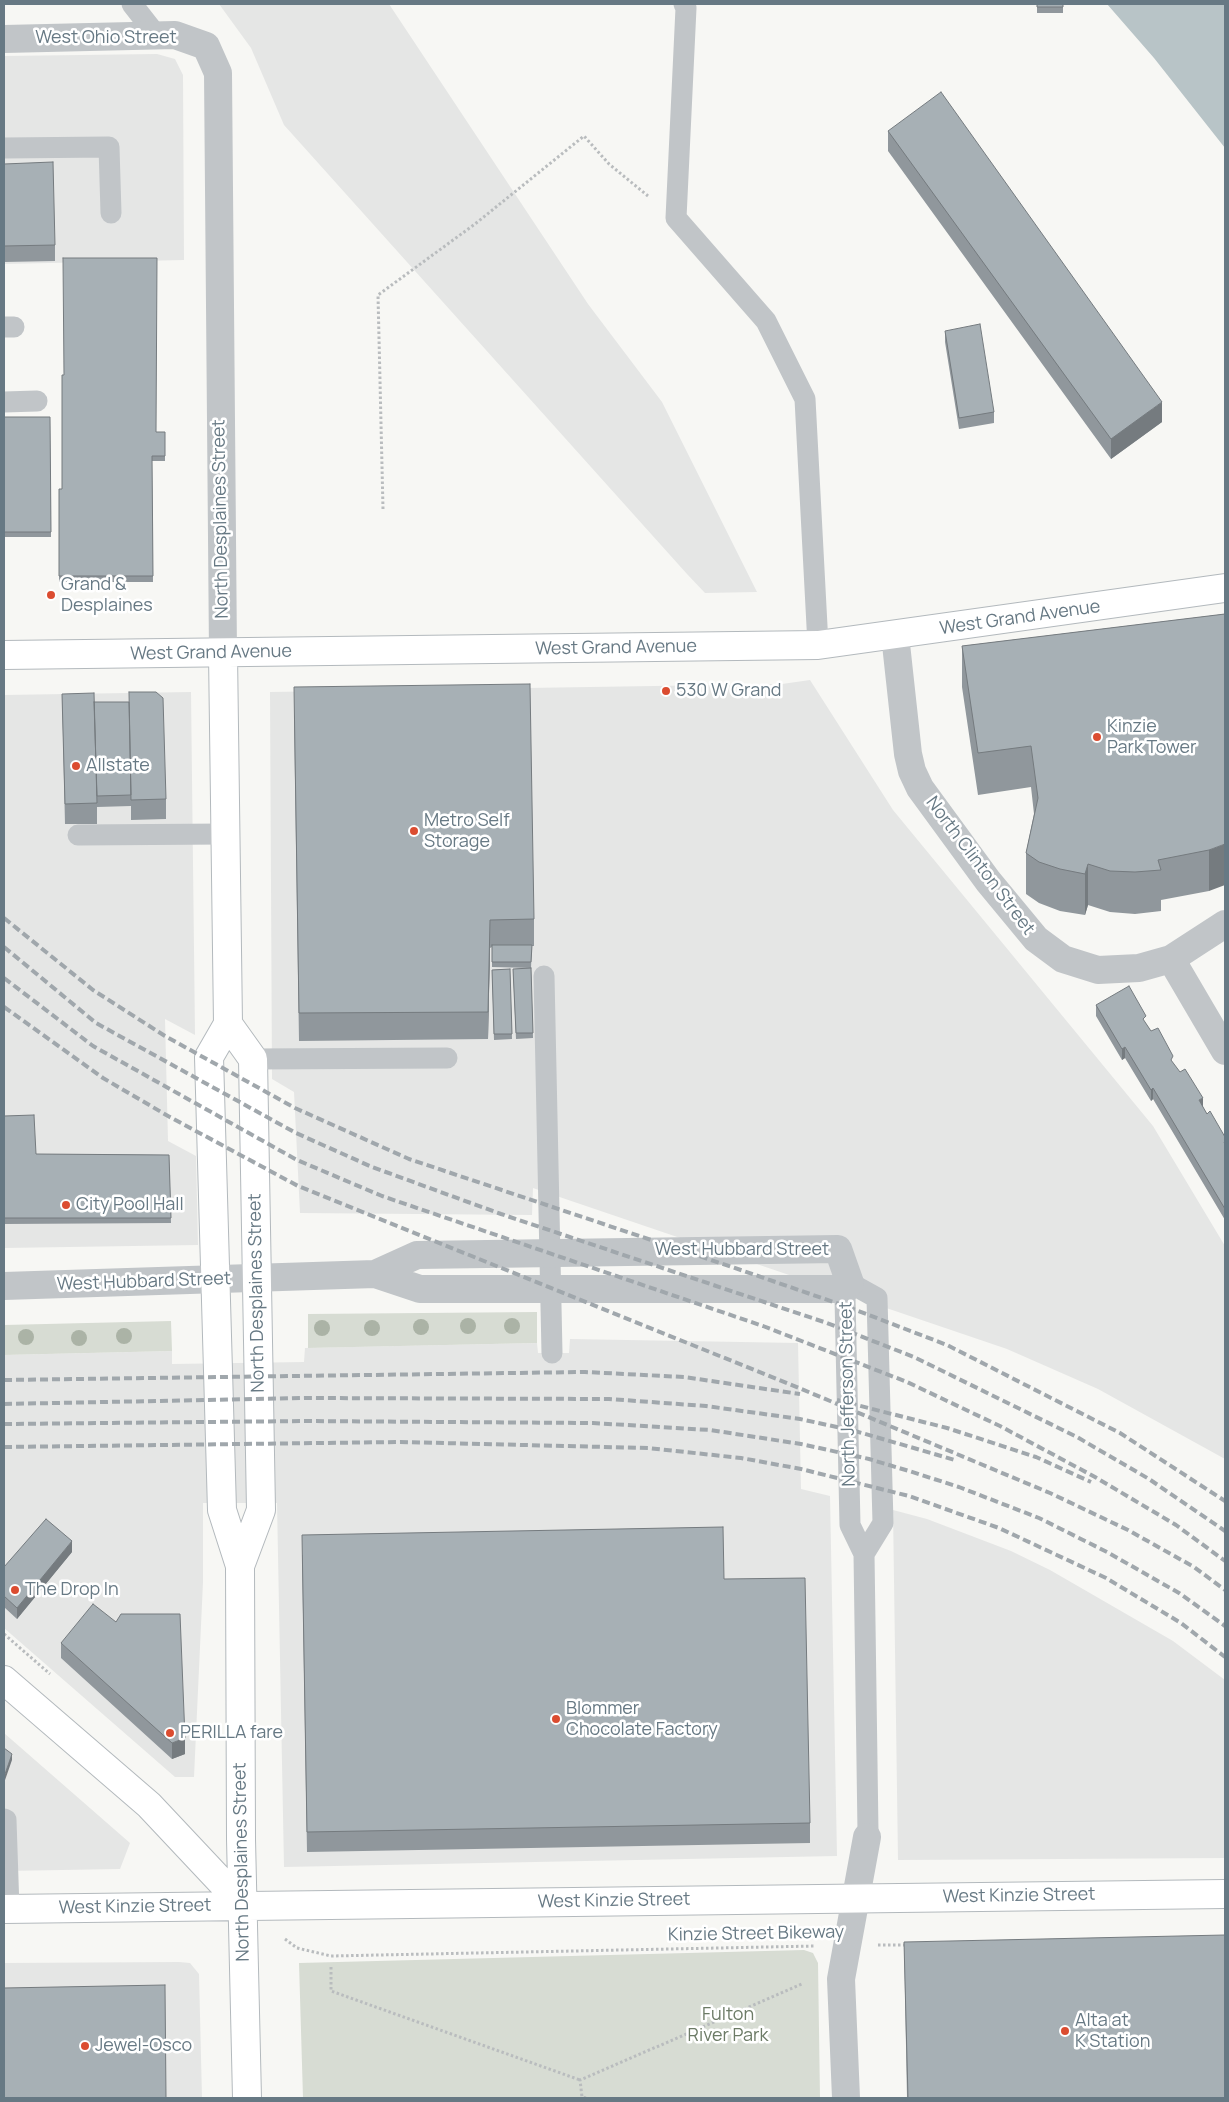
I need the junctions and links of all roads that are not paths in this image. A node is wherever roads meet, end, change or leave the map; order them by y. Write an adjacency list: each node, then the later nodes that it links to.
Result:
1 (132, 4): 3 (lane)
2 (684, 4): 12 (lane)
3 (157, 36): 4 (street, West Ohio Street); 5 (street, West Ohio Street)
4 (4, 39)
5 (206, 46): 13 (street, North Desplaines Street)
6 (4, 148): 7 (lane)
7 (111, 213)
8 (37, 401): 9 (lane)
9 (4, 402)
10 (1225, 588): 11 (main road, West Grand Avenue)
11 (894, 635): 12 (main road, West Grand Avenue); 18 (street, North Clinton Street)
12 (818, 645): 13 (main road, West Grand Avenue)
13 (223, 653): 14 (main road, West Grand Avenue); 15 (main road, North Desplaines Street)
14 (4, 656)
15 (225, 834): 16 (lane); 20 (main road, North Desplaines Street)
16 (78, 835)
17 (1225, 924): 18 (street, North Clinton Street)
18 (1171, 958): 21 (street)
19 (544, 976): 24 (lane)
20 (228, 1024): 23 (main road); 27 (main road, North Desplaines Street)
21 (1225, 1051)
22 (447, 1058): 23 (lane)
23 (252, 1059): 26 (main road, North Desplaines Street)
24 (549, 1251): 25 (street, West Hubbard Street); 28 (street, West Hubbard Street); 30 (lane)
25 (375, 1274): 26 (street, West Hubbard Street); 30 (street, West Hubbard Street)
26 (256, 1278): 27 (street, West Hubbard Street); 33 (main road, North Desplaines Street)
27 (216, 1279): 29 (street, West Hubbard Street); 33 (main road, North Desplaines Street)
28 (850, 1283): 30 (street, West Hubbard Street); 32 (lane, North Jefferson Street); 32 (lane, North Jefferson Street)
29 (4, 1286)
30 (550, 1289): 31 (lane)
31 (552, 1353)
32 (864, 1554): 36 (lane, North Jefferson Street)
33 (240, 1566): 39 (main road, North Desplaines Street)
34 (4, 1680): 39 (main road)
35 (4, 1819): 40 (lane)
36 (866, 1837): 38 (street, North Jefferson Street)
37 (1225, 1894): 38 (main road, West Kinzie Street)
38 (855, 1898): 39 (main road, West Kinzie Street); 42 (street, North Jefferson Street)
39 (243, 1906): 40 (main road, West Kinzie Street); 41 (main road, North Desplaines Street)
40 (6, 1909)
41 (247, 2098)
42 (846, 2098)

